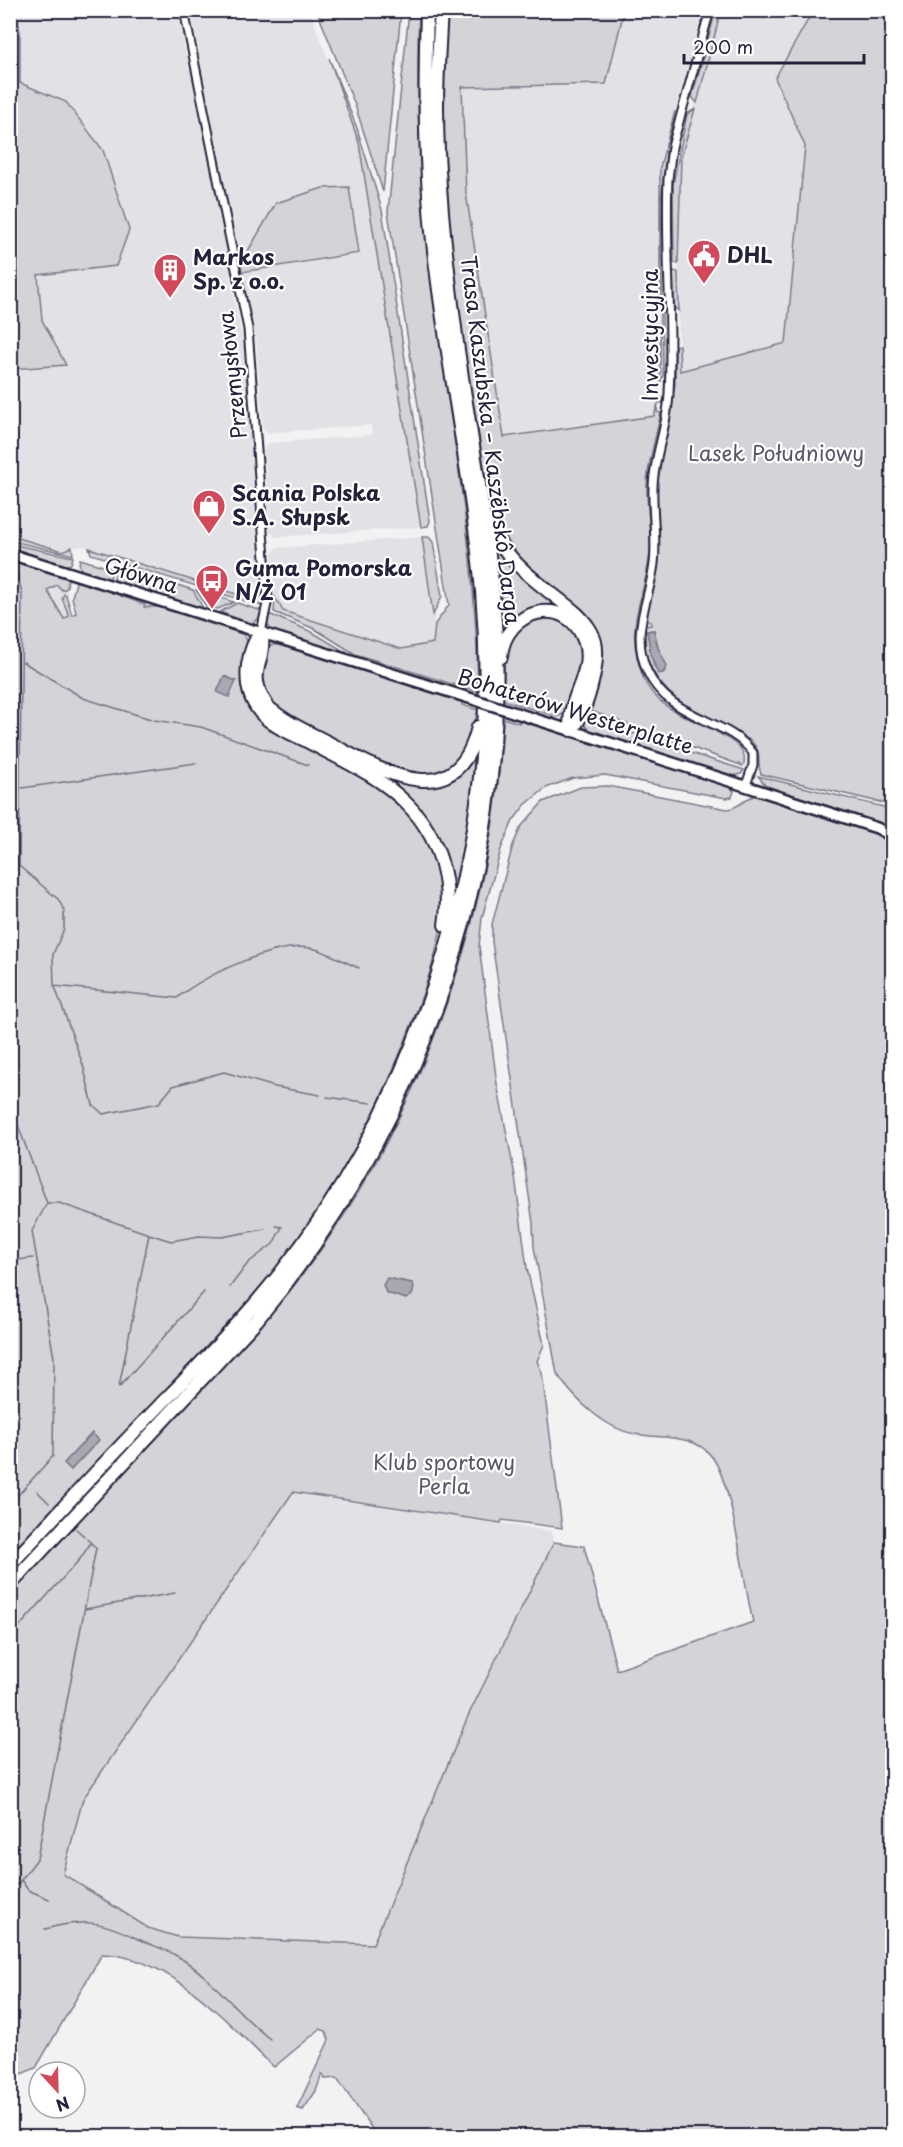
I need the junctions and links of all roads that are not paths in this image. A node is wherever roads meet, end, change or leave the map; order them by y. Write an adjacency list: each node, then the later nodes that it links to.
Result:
1 (184, 10): 7 (street, Przemysłowa)
2 (427, 10): 8 (highway, Trasa Kaszubska – Kaszëbskô Darga)
3 (441, 10): 5 (highway, Trasa Kaszubska – Kaszëbskô Darga)
4 (710, 10): 11 (street, Inwestycyjna)
5 (477, 466): 9 (highway, Trasa Kaszubska – Kaszëbskô Darga); 10 (highway)
6 (10, 554): 7 (main road, Główna)
7 (261, 633): 8 (highway); 10 (main road, Bohaterów Westerplatte, bridge); 15 (highway)
8 (485, 684): 15 (highway, Trasa Kaszubska – Kaszëbskô Darga)
9 (497, 695): 10 (highway); 17 (highway, Trasa Kaszubska – Kaszëbskô Darga)
10 (571, 730): 11 (main road, Bohaterów Westerplatte)
11 (746, 784): 12 (main road, Bohaterów Westerplatte)
12 (877, 828): 13 (main road, Bohaterów Westerplatte); 14 (main road, Bohaterów Westerplatte)
13 (892, 828)
14 (892, 836)
15 (436, 980): 16 (highway, Trasa Kaszubska – Kaszëbskô Darga)
16 (10, 1565)
17 (10, 1585)

